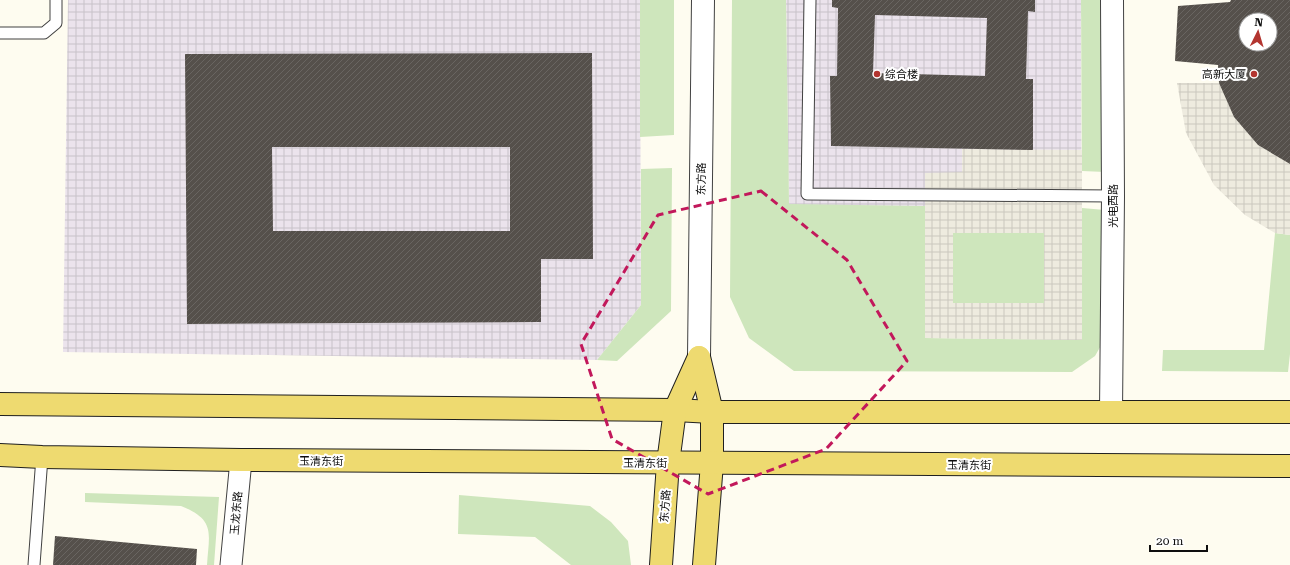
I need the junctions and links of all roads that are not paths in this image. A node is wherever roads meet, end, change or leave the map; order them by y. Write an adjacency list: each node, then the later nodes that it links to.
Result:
1 (56, 0): 5 (lane)
2 (703, 0): 7 (street, 东方路)
3 (810, 0): 6 (lane)
4 (1112, 0): 6 (street, 光电西路)
5 (0, 33)
6 (1113, 196): 11 (street, 光电西路)
7 (699, 357): 9 (main road, 东方路); 10 (main road, 东方路)
8 (0, 404): 9 (main road)
9 (675, 410): 10 (main road); 16 (main road, 东方路)
10 (712, 412): 11 (main road); 17 (main road, 东方路)
11 (1111, 412): 12 (main road)
12 (1290, 412)
13 (0, 455): 14 (main road, 玉清东街)
14 (42, 457): 15 (main road, 玉清东街); 19 (lane)
15 (241, 460): 16 (main road, 玉清东街); 20 (street, 玉龙东路)
16 (668, 463): 17 (main road, 玉清东街); 21 (main road, 东方路)
17 (712, 463): 18 (main road, 玉清东街); 22 (main road, 东方路)
18 (1290, 466)
19 (34, 565)
20 (231, 565)
21 (661, 565)
22 (704, 565)

